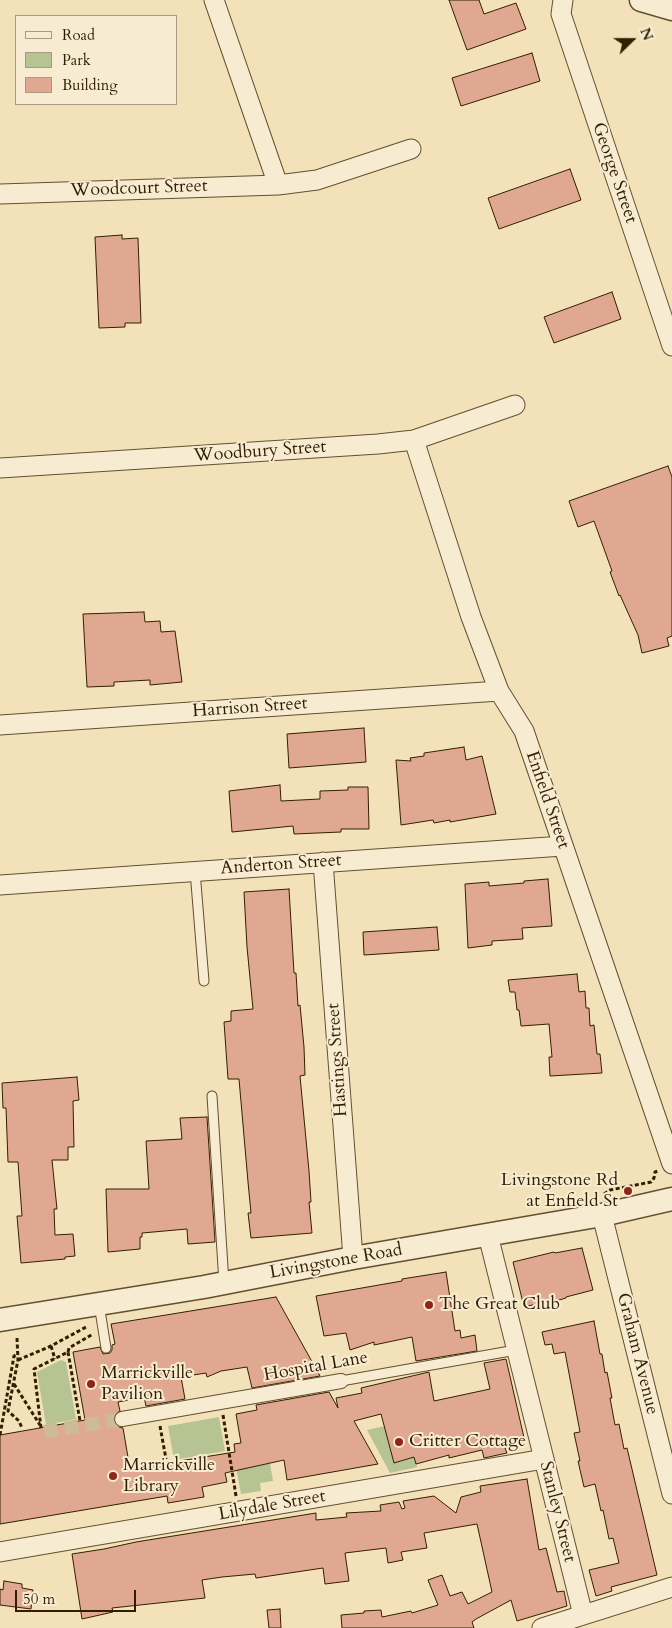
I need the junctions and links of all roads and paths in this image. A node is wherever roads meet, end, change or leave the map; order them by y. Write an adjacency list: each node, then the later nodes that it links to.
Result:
1 (214, 0): 6 (street)
2 (562, 0): 8 (street, George Street)
3 (641, 0): 4 (street)
4 (672, 9)
5 (411, 149): 6 (street, Woodcourt Street)
6 (278, 185): 7 (street, Woodcourt Street)
7 (0, 194)
8 (672, 346)
9 (515, 405): 10 (street, Woodbury Street)
10 (414, 440): 11 (street, Woodbury Street); 12 (street, Enfield Street)
11 (0, 468)
12 (499, 691): 13 (street, Harrison Street); 14 (street, Enfield Street)
13 (0, 725)
14 (563, 846): 15 (street, Anderton Street); 20 (street, Enfield Street)
15 (324, 862): 16 (street, Anderton Street); 26 (street, Hastings Street)
16 (195, 871): 17 (street, Anderton Street); 18 (lane)
17 (0, 885)
18 (204, 981)
19 (212, 1096): 27 (lane)
20 (672, 1164)
21 (655, 1172): 22 (path)
22 (610, 1190)
23 (672, 1199): 24 (street, Livingstone Road)
24 (602, 1214): 25 (street, Livingstone Road); 49 (street, Graham Avenue)
25 (488, 1235): 26 (street, Livingstone Road); 34 (street, Stanley Street)
26 (353, 1258): 27 (street, Livingstone Road)
27 (224, 1283): 28 (street, Livingstone Road)
28 (96, 1314): 29 (street, Livingstone Road); 30 (lane); 32 (path)
29 (0, 1320)
30 (104, 1332): 33 (lane); 35 (path)
31 (17, 1338): 36 (path)
32 (52, 1346): 37 (path); 38 (path)
33 (106, 1348)
34 (516, 1350): 39 (lane, Hospital Lane); 48 (street, Stanley Street)
35 (68, 1352): 37 (path); 44 (path)
36 (18, 1354): 38 (path); 46 (path)
37 (55, 1359): 40 (path)
38 (18, 1360): 40 (path)
39 (341, 1381): 41 (street, Hospital Lane)
40 (13, 1384): 45 (path)
41 (220, 1402): 42 (street, Hospital Lane); 50 (path)
42 (158, 1414): 43 (street, Hospital Lane); 47 (path)
43 (122, 1419)
44 (80, 1421)
45 (22, 1428)
46 (0, 1435)
47 (166, 1459)
48 (544, 1460): 50 (street, Lilydale Street); 53 (street, Stanley Street)
49 (672, 1494)
50 (238, 1512): 51 (street, Lilydale Street)
51 (0, 1552)
52 (671, 1591): 53 (street)
53 (583, 1615): 54 (street)
54 (542, 1628)

